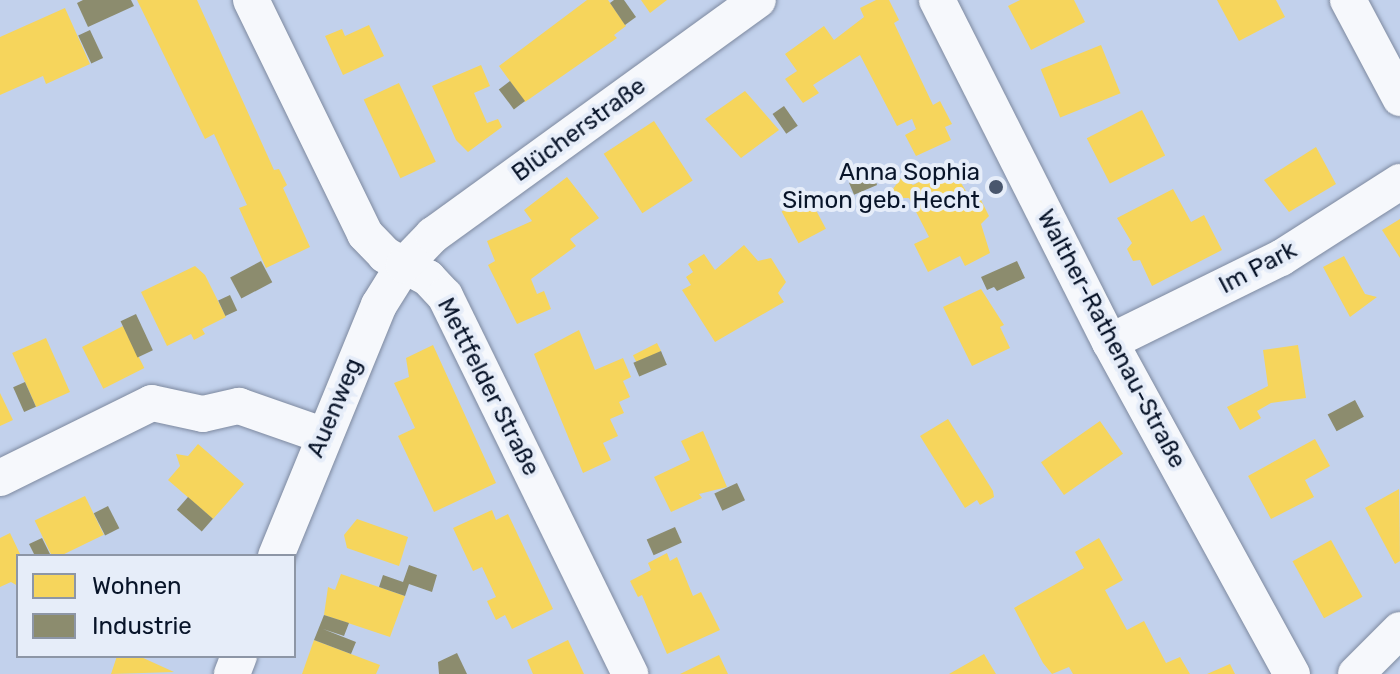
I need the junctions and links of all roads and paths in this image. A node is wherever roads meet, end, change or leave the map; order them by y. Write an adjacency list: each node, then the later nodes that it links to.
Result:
1 (251, 0): 7 (street, Mettfelder Straße)
2 (758, 0): 7 (street, Blücherstraße)
3 (937, 0): 8 (street, Walther-Rathenau-Straße)
4 (1348, 0): 5 (street)
5 (1400, 98)
6 (1400, 182): 8 (street, Im Park)
7 (404, 265): 9 (street, Auenweg); 13 (street, Mettfelder Straße)
8 (1110, 342): 14 (street, Walther-Rathenau-Straße)
9 (322, 435): 10 (street); 11 (street, Auenweg)
10 (0, 478)
11 (277, 554)
12 (1400, 630): 15 (street)
13 (630, 674)
14 (1292, 674)
15 (1356, 674)

